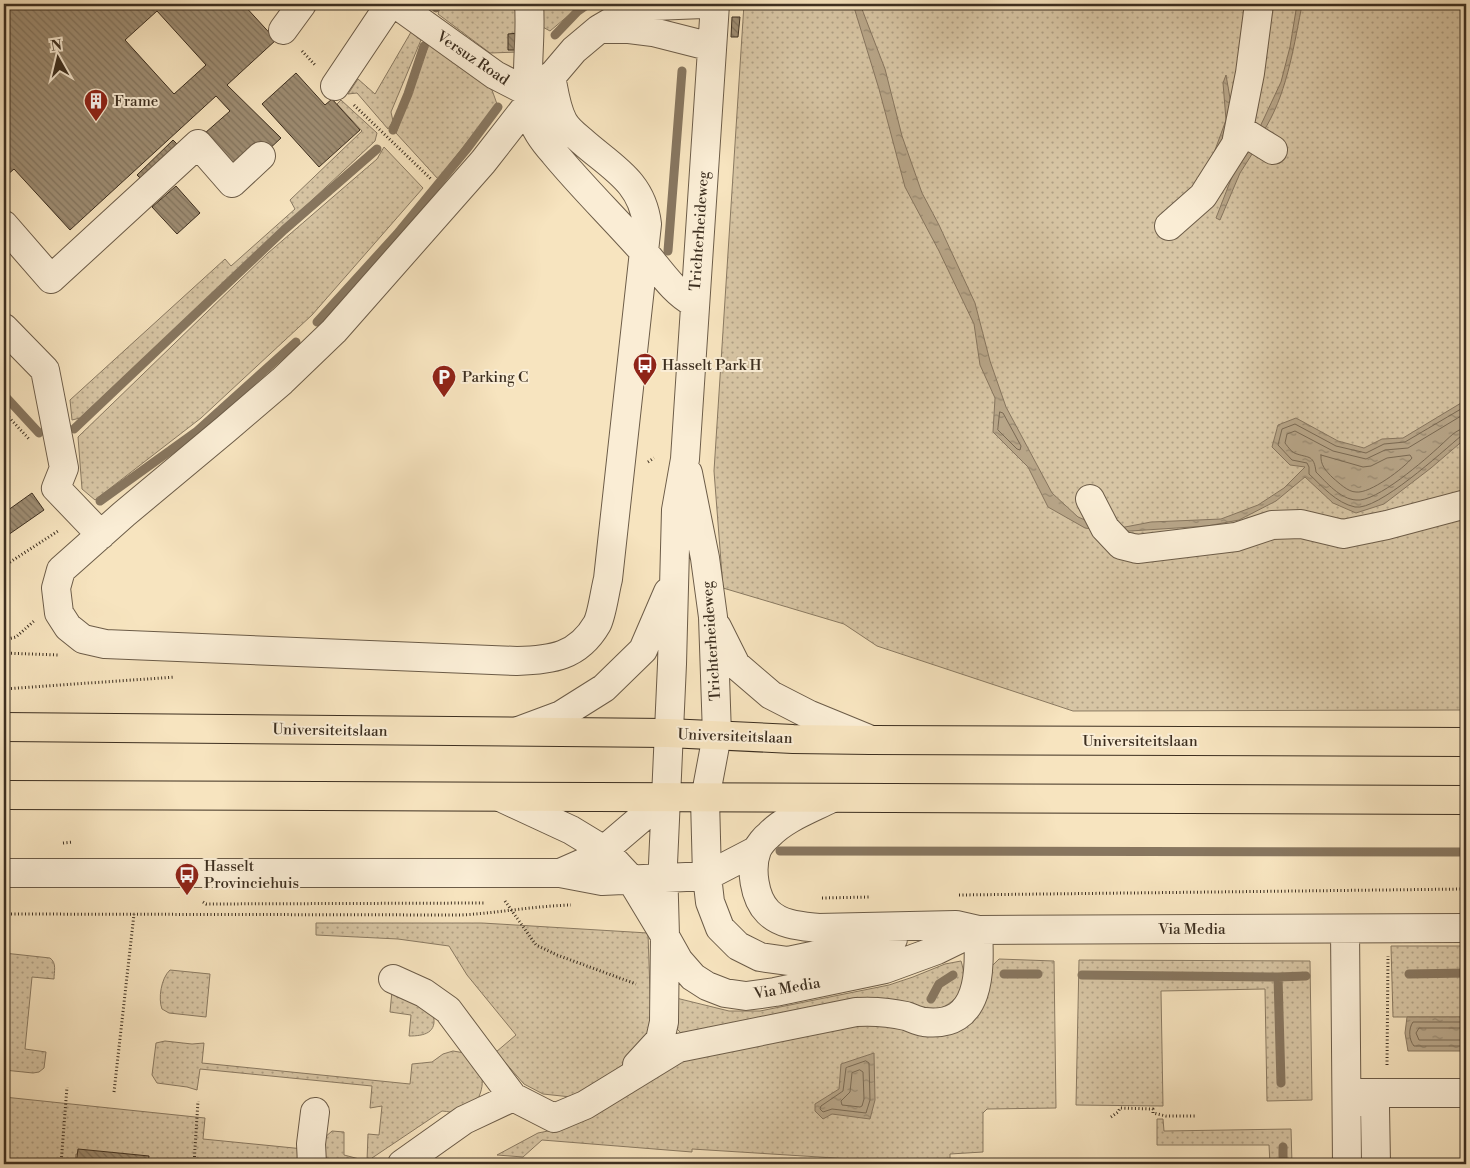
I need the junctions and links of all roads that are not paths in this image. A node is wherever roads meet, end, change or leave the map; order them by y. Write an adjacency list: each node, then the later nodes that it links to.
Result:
1 (302, 4): 9 (street)
2 (390, 4): 12 (street)
3 (396, 4): 13 (street, Versuz Road)
4 (529, 4): 13 (street)
5 (703, 4): 8 (street)
6 (715, 4): 10 (street, Trichterheideweg)
7 (1259, 4): 14 (street)
8 (599, 29): 10 (street); 11 (street)
9 (283, 30)
10 (712, 47): 20 (street, Trichterheideweg)
11 (551, 76): 13 (street); 19 (street)
12 (335, 86)
13 (528, 97): 19 (street); 25 (street)
14 (1239, 129): 15 (street); 18 (street)
15 (1273, 150)
16 (261, 156): 17 (street)
17 (4, 225)
18 (1169, 226)
19 (644, 252): 20 (street); 25 (street)
20 (694, 303): 22 (street, Trichterheideweg)
21 (4, 328): 25 (street)
22 (685, 459): 26 (street, Trichterheideweg); 27 (street, Trichterheideweg)
23 (1090, 499): 24 (street)
24 (1466, 504)
25 (101, 535)
26 (673, 581): 29 (street); 30 (street, Trichterheideweg)
27 (712, 617): 31 (street, Trichterheideweg); 32 (street)
28 (4, 727): 29 (highway, Universiteitslaan)
29 (518, 732): 30 (highway, Universiteitslaan)
30 (668, 733): 31 (highway, Universiteitslaan); 36 (street, Via Media)
31 (717, 735): 32 (highway, Universiteitslaan); 38 (street, Via Media)
32 (871, 740): 33 (highway, Universiteitslaan)
33 (1466, 742)
34 (4, 796): 35 (highway)
35 (502, 798): 36 (highway); 40 (street)
36 (666, 798): 38 (highway); 40 (street); 45 (street, Via Media)
37 (832, 798): 38 (highway); 39 (highway); 41 (street)
38 (705, 799): 44 (street, Via Media)
39 (1466, 800)
40 (604, 850): 43 (street); 46 (street)
41 (757, 850): 44 (street); 47 (street, Via Media)
42 (4, 873): 43 (street)
43 (560, 873): 46 (street)
44 (707, 876): 45 (street); 47 (street, Via Media)
45 (663, 878): 46 (street); 50 (street, Via Media)
46 (632, 880): 50 (street)
47 (967, 927): 49 (street, Via Media); 50 (street, Via Media); 52 (street)
48 (1466, 928): 49 (street, Via Media)
49 (1345, 929): 53 (street)
50 (665, 936): 52 (street)
51 (392, 979): 55 (street)
52 (619, 1084): 55 (street)
53 (1348, 1093): 54 (street); 59 (street); 60 (street)
54 (1466, 1093)
55 (513, 1097): 58 (street)
56 (315, 1112): 57 (street)
57 (312, 1164)
58 (402, 1164)
59 (1347, 1164)
60 (1376, 1164)

